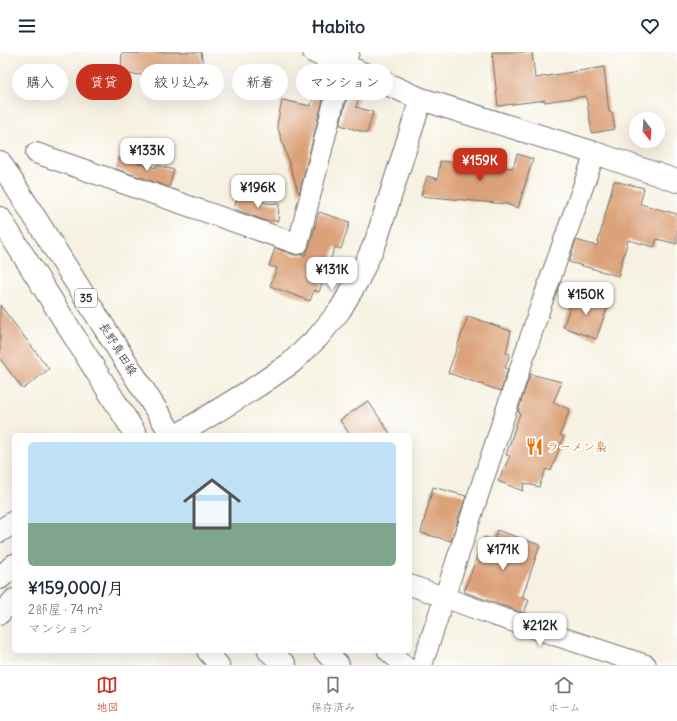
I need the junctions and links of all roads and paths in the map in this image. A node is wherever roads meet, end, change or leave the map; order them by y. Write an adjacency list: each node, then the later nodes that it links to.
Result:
1 (314, 52): 2 (main road)
2 (346, 59): 3 (main road); 4 (street)
3 (420, 100): 5 (main road); 11 (main road)
4 (36, 153)
5 (594, 154): 7 (main road); 17 (street)
6 (0, 162): 10 (main road, 長野真田線 / 35)
7 (677, 181)
8 (0, 218): 9 (main road, 35)
9 (135, 433)
10 (171, 433)
11 (181, 433)
12 (12, 523): 13 (main road)
13 (0, 531)
14 (12, 567): 15 (main road)
15 (0, 578)
16 (412, 586): 17 (street)
17 (445, 597): 30 (street); 31 (street)
18 (12, 601): 19 (street)
19 (0, 614)
20 (209, 653): 25 (street)
21 (271, 653): 26 (main road)
22 (283, 653): 27 (main road)
23 (327, 653): 28 (main road)
24 (390, 653): 29 (street)
25 (219, 665)
26 (284, 665)
27 (293, 665)
28 (338, 665)
29 (404, 665)
30 (422, 665)
31 (646, 665)

